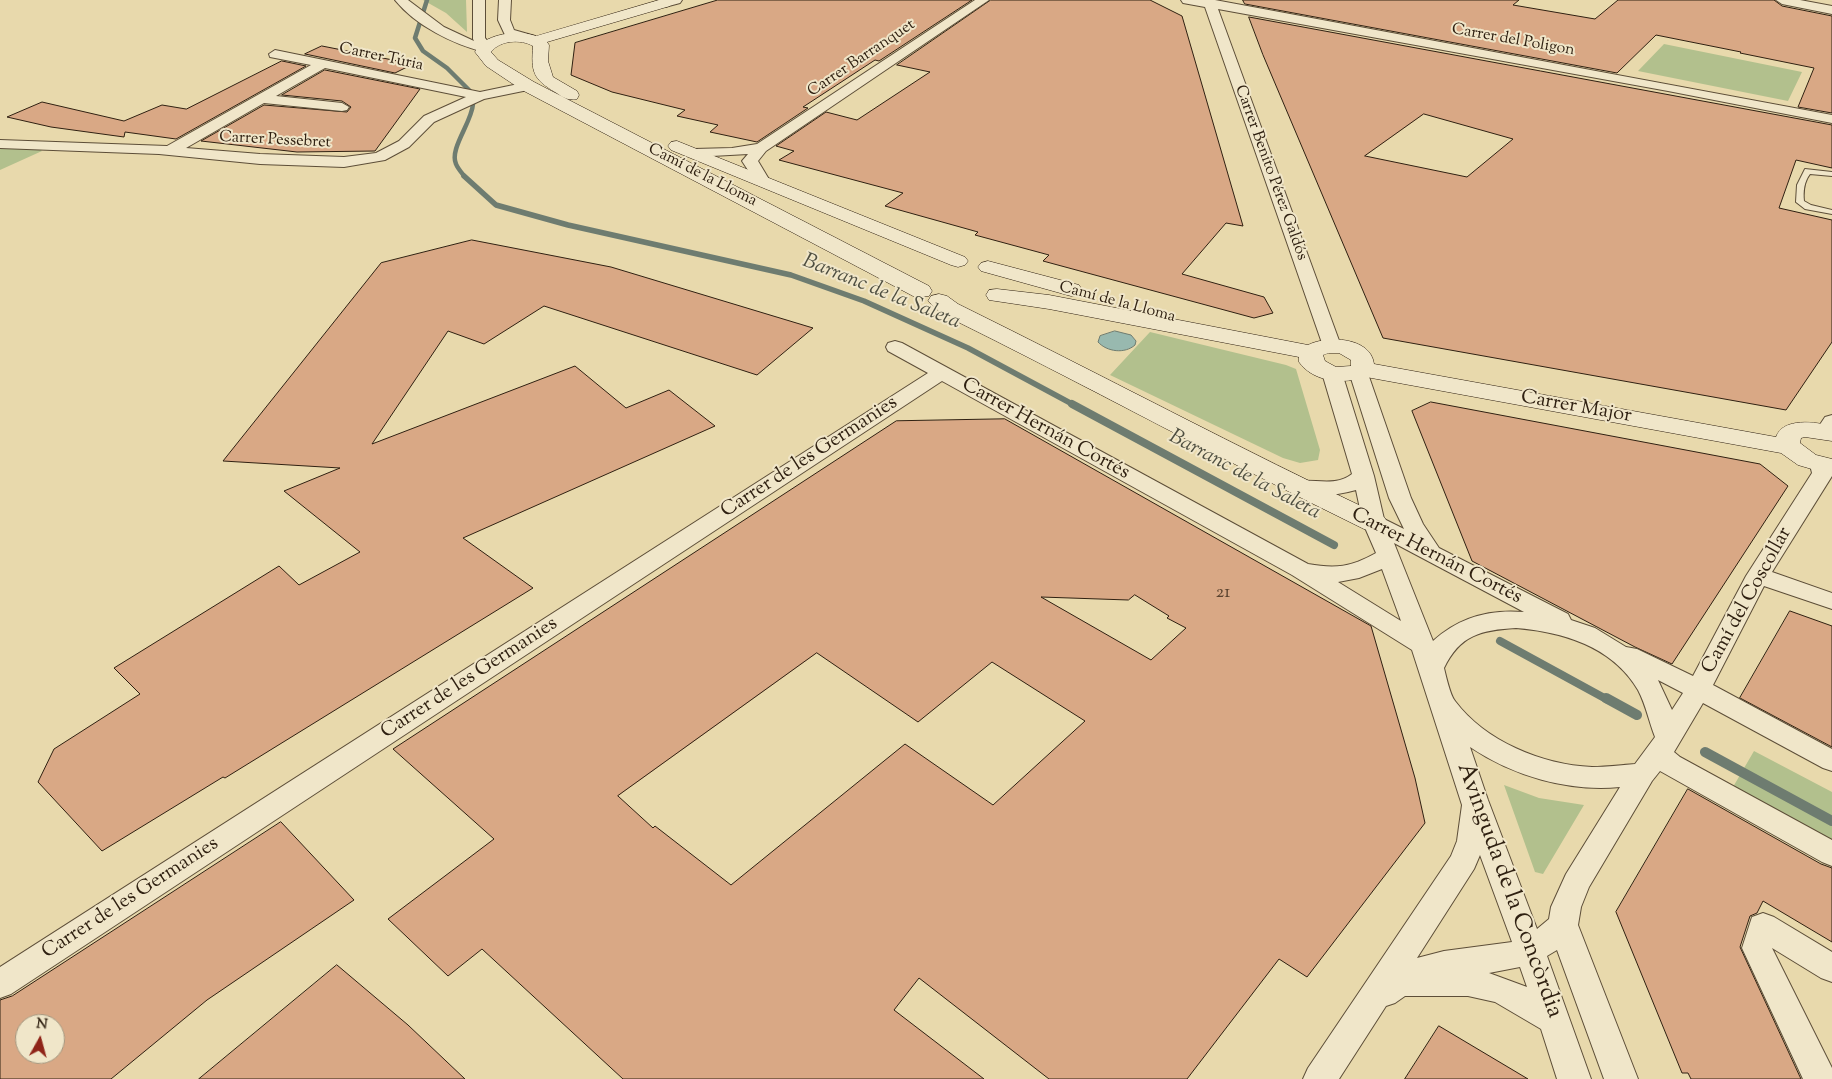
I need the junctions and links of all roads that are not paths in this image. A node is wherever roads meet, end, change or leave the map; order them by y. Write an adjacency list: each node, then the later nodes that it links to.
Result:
1 (401, 0): 14 (street, Camí de la Lloma)
2 (479, 0): 11 (street)
3 (505, 0): 13 (street)
4 (983, 0): 23 (street, Carrer Barranquet)
5 (1187, 0): 8 (street, Carrer del Poligon)
6 (1782, 0): 9 (street)
7 (671, 2): 13 (street)
8 (1209, 2): 10 (street, Carrer del Poligon); 12 (street, Carrer Benito Pérez Galdós)
9 (1832, 10)
10 (1276, 16): 12 (street); 21 (street, Carrer del Poligon)
11 (480, 22): 13 (street); 14 (street)
12 (1218, 28): 35 (street, Carrer Benito Pérez Galdós)
13 (530, 47): 14 (street); 25 (street, Camí de la Lloma)
14 (485, 50): 17 (street, Camí de la Lloma)
15 (275, 54): 16 (street, Carrer Túria)
16 (323, 64): 18 (street, Carrer Túria); 19 (street)
17 (528, 86): 18 (street, Carrer Pessebret); 31 (street, Camí de la Lloma)
18 (480, 96): 24 (street, Carrer Pessebret)
19 (263, 99): 20 (street); 24 (street)
20 (342, 107)
21 (1832, 119)
22 (0, 144): 24 (street, Carrer Pessebret)
23 (761, 148): 25 (street, Carrer Barranquet); 27 (street)
24 (170, 151)
25 (694, 153): 27 (street, Camí de la Lloma)
26 (1832, 174): 28 (lane)
27 (762, 181): 29 (street, Camí de la Lloma)
28 (1832, 212)
29 (958, 262): 30 (street, Camí de la Lloma); 31 (street)
30 (988, 267): 32 (street); 33 (street, Camí de la Lloma)
31 (928, 283): 32 (street, Camí de la Lloma); 38 (street, Carrer Hernán Cortés)
32 (990, 298): 33 (street, Camí de la Lloma); 38 (street, Carrer Hernán Cortés)
33 (1246, 338): 35 (street, Camí de la Lloma)
34 (895, 347): 37 (street, Carrer Hernán Cortés)
35 (1321, 349): 36 (street, Camí de la Lloma); 39 (street)
36 (1361, 366): 39 (street); 41 (street, Carrer Major); 46 (street)
37 (941, 373): 48 (street, Carrer Hernán Cortés); 64 (street, Carrer de les Germanies)
38 (1079, 373): 44 (street, Carrer Hernán Cortés)
39 (1332, 373): 43 (street)
40 (1830, 429): 41 (street)
41 (1789, 441): 42 (street)
42 (1826, 466): 49 (street, Camí del Coscollar)
43 (1363, 476): 44 (street); 45 (street)
44 (1299, 488): 45 (street, Carrer Hernán Cortés)
45 (1374, 523): 46 (street, Carrer Hernán Cortés); 47 (street)
46 (1430, 551): 51 (street, Carrer Hernán Cortés)
47 (1389, 556): 48 (street, Carrer Hernán Cortés); 53 (street)
48 (1300, 570): 53 (street, Carrer Hernán Cortés)
49 (1758, 576): 50 (street); 55 (street, Camí del Coscollar)
50 (1832, 601)
51 (1580, 631): 52 (street); 54 (street)
52 (1603, 643): 55 (street); 57 (street)
53 (1420, 644): 54 (street)
54 (1430, 668): 56 (street)
55 (1698, 689): 57 (street, Camí del Coscollar); 58 (street)
56 (1442, 703): 57 (street); 59 (street, Avinguda de la Concòrdia)
57 (1656, 755): 60 (street); 61 (street, Camí del Coscollar)
58 (1832, 761)
59 (1474, 800): 62 (street, Avinguda de la Concòrdia); 65 (street)
60 (1832, 854)
61 (1563, 925): 62 (street); 69 (street)
62 (1530, 950): 65 (street); 66 (street, Avinguda de la Concòrdia)
63 (1832, 968): 70 (street)
64 (0, 984)
65 (1384, 993): 66 (street); 67 (street)
66 (1553, 1019): 68 (street, Avinguda de la Concòrdia)
67 (1320, 1079)
68 (1574, 1079)
69 (1621, 1079)
70 (1820, 1079)

